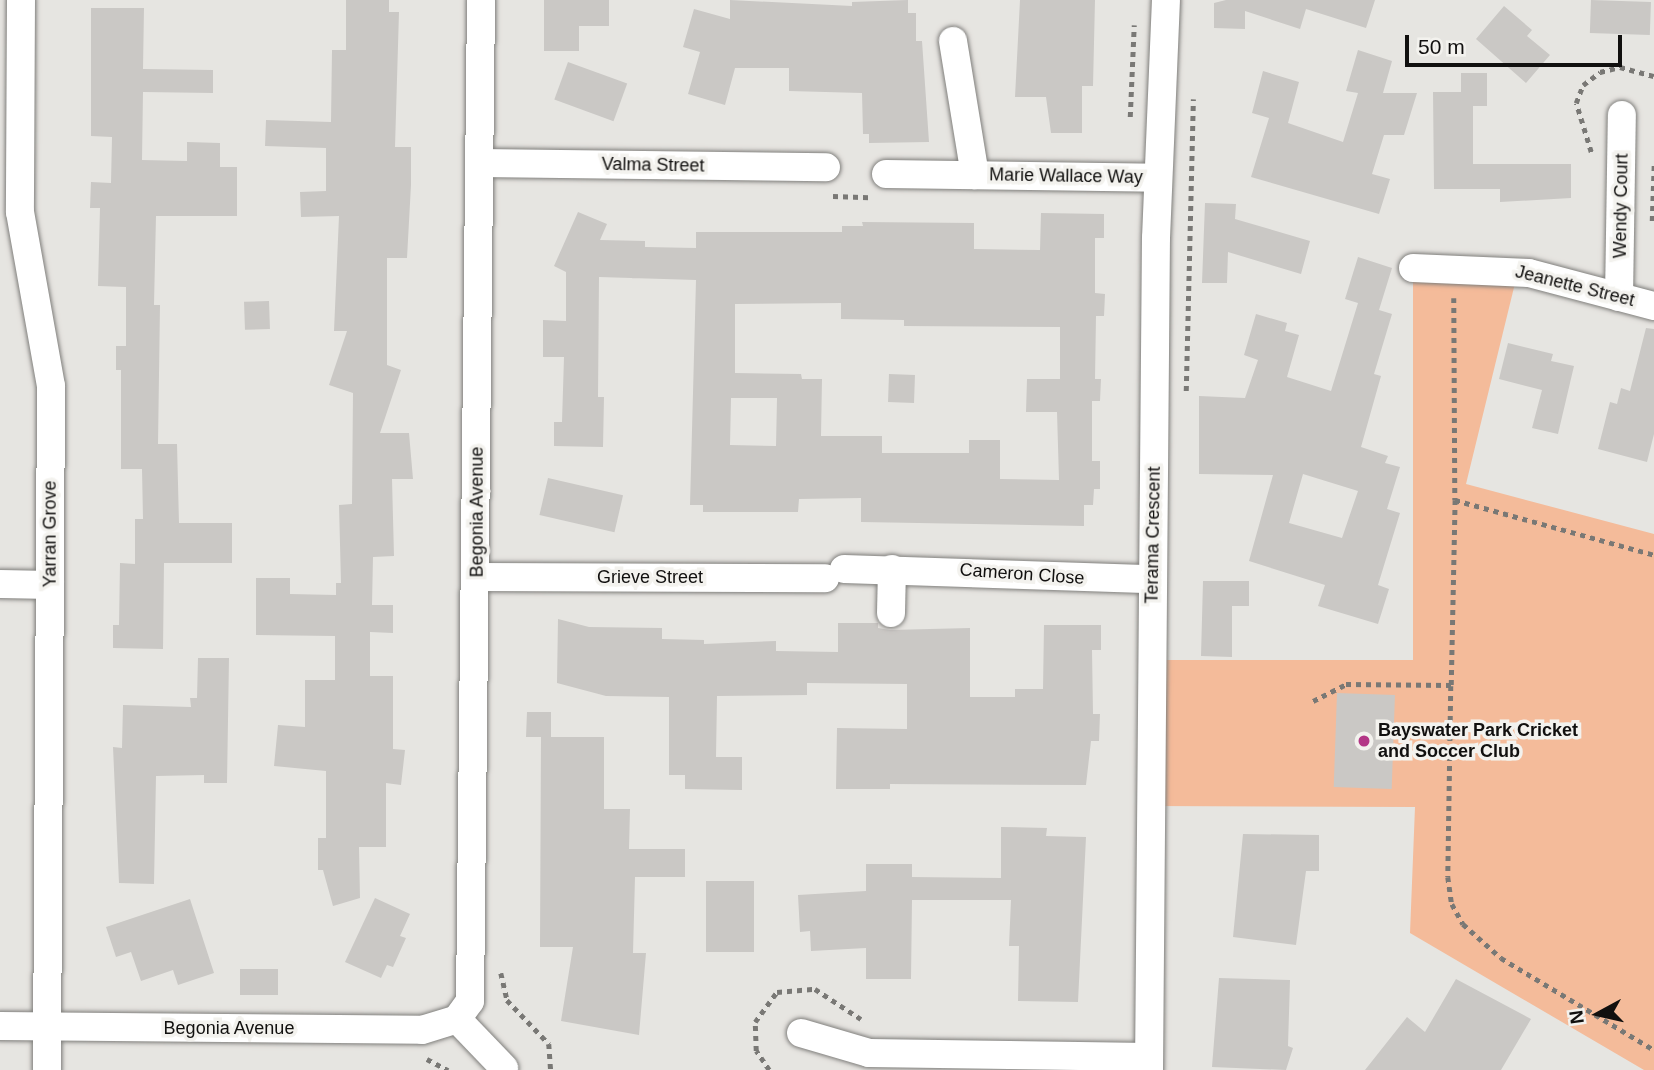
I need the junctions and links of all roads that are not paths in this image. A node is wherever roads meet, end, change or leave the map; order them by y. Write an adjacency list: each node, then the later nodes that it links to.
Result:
1 (21, 0): 19 (street, Yarran Grove)
2 (481, 0): 6 (street, Begonia Avenue)
3 (1167, 0): 10 (street, Terama Crescent)
4 (953, 41): 9 (street, Marie Wallace Way)
5 (1622, 116): 12 (street, Wendy Court)
6 (480, 163): 7 (street, Valma Street); 16 (street, Begonia Avenue)
7 (826, 167)
8 (886, 174): 9 (street, Marie Wallace Way)
9 (975, 175): 10 (street, Marie Wallace Way)
10 (1158, 178): 17 (street, Terama Crescent)
11 (1413, 268): 12 (street, Jeanette Street)
12 (1619, 297): 13 (street, Jeanette Street)
13 (1654, 306)
14 (892, 569): 15 (street, Cameron Close); 17 (street, Cameron Close); 20 (street)
15 (834, 573): 16 (street, Grieve Street)
16 (476, 577): 21 (street, Begonia Avenue)
17 (1152, 579): 25 (street, Terama Crescent)
18 (0, 584): 19 (street)
19 (50, 584): 23 (street, Yarran Grove)
20 (891, 613)
21 (457, 1019): 23 (street, Begonia Avenue); 26 (street)
22 (0, 1026): 23 (street, Begonia Avenue)
23 (47, 1026): 27 (street, Yarran Grove)
24 (801, 1033): 25 (street)
25 (1149, 1064)
26 (504, 1068)
27 (47, 1070)

